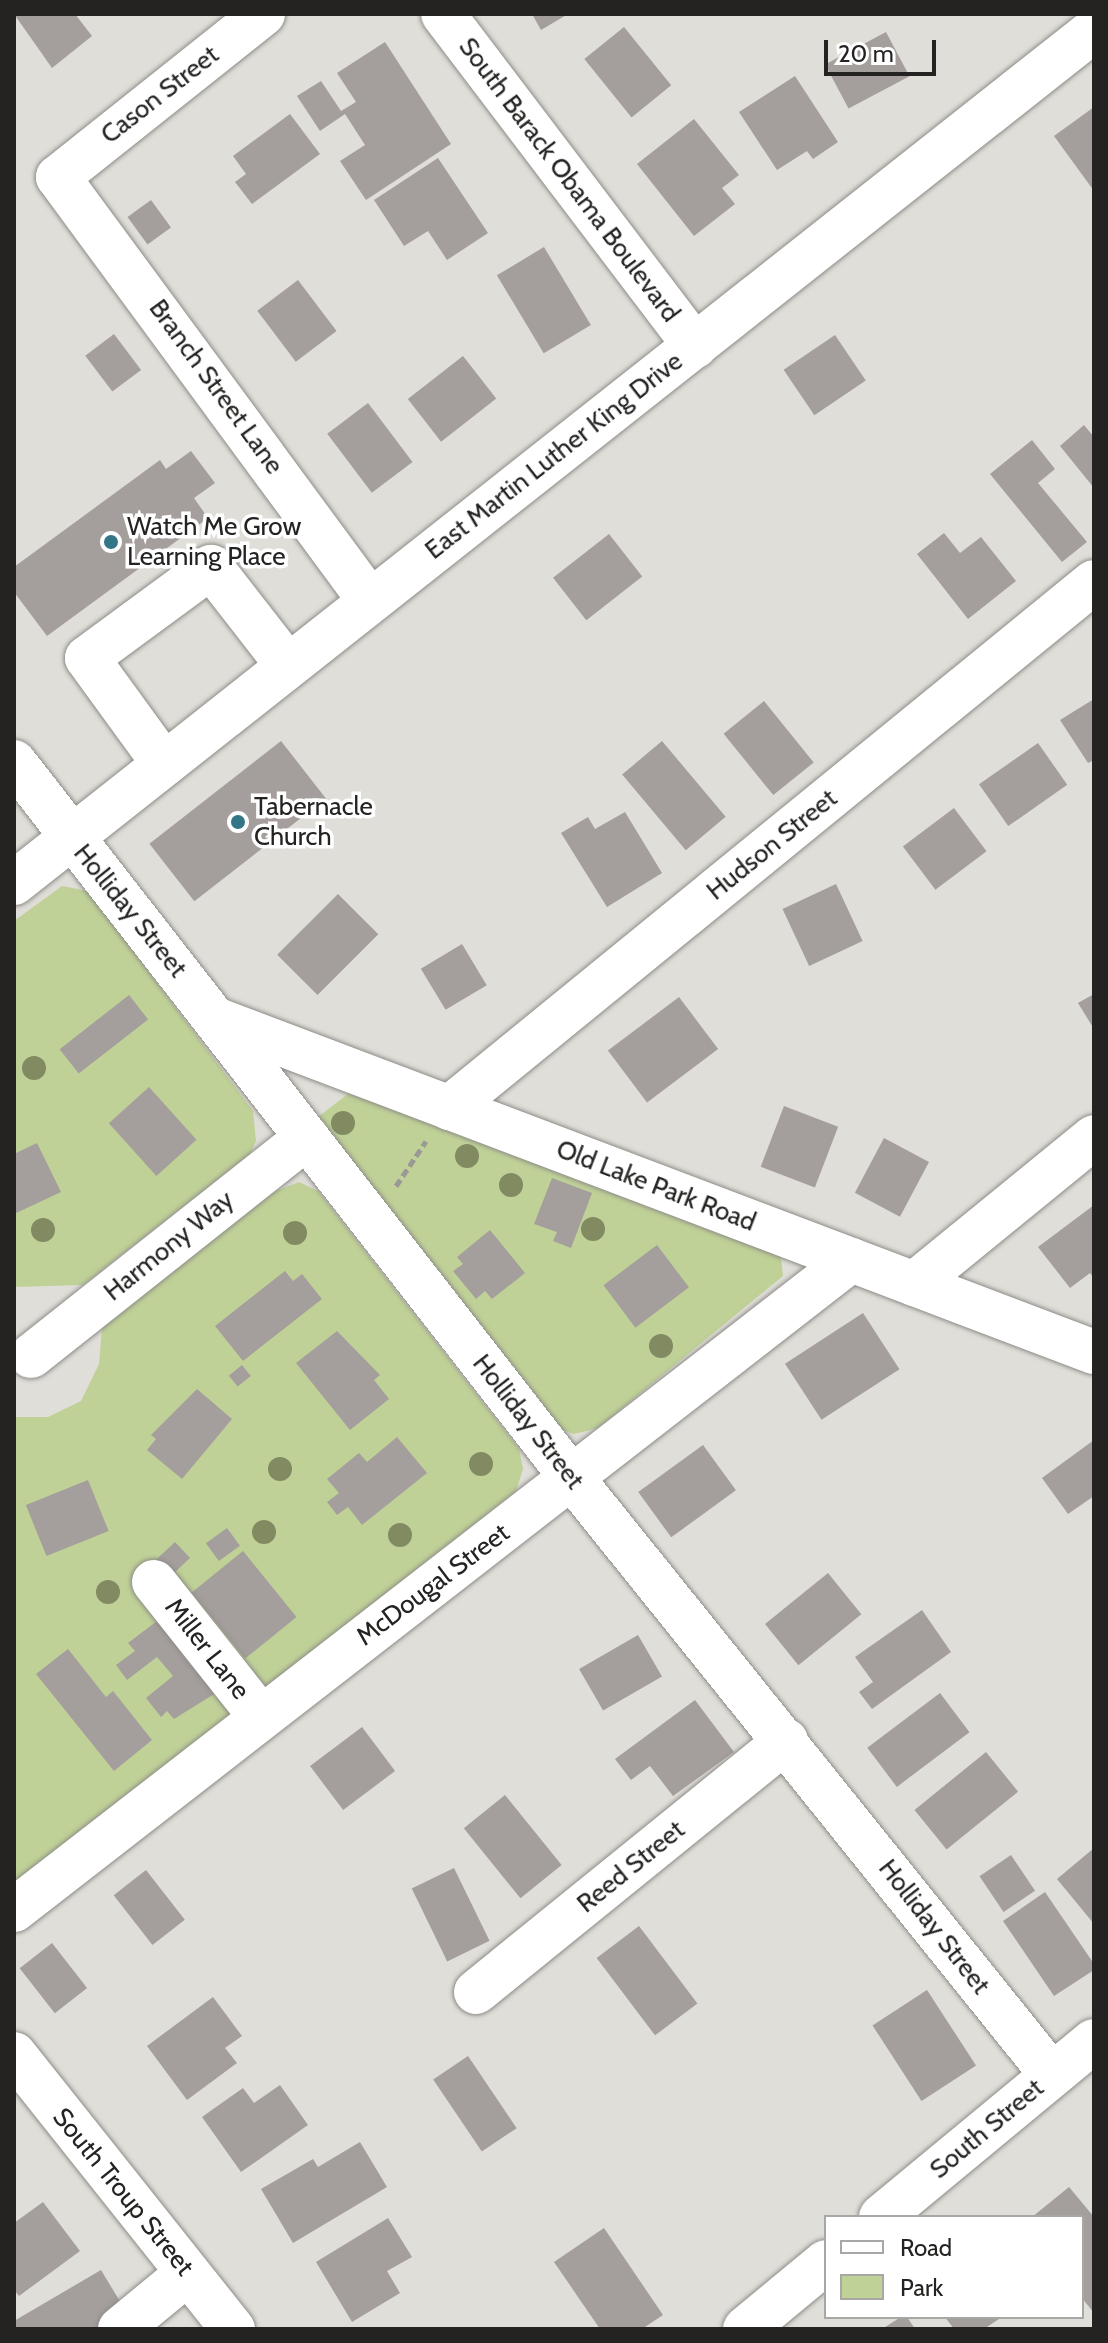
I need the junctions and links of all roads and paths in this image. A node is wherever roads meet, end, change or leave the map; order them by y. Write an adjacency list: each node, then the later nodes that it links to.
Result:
1 (263, 14): 4 (street, Cason Street)
2 (443, 14): 5 (street, South Barack Obama Boulevard)
3 (1094, 30): 5 (street, East Martin Luther King Drive)
4 (58, 177): 7 (street, Branch Street Lane)
5 (695, 346): 7 (street, East Martin Luther King Drive)
6 (1094, 582): 14 (street, Hudson Street)
7 (370, 601): 8 (street, East Martin Luther King Drive)
8 (288, 666): 10 (street, East Martin Luther King Drive); 10 (street)
9 (14, 762): 11 (street, Holliday Street)
10 (164, 764): 11 (street, East Martin Luther King Drive)
11 (71, 837): 12 (street, East Martin Luther King Drive); 13 (street, Holliday Street)
12 (14, 883)
13 (218, 1020): 14 (street, Old Lake Park Road); 15 (street, Holliday Street)
14 (449, 1108): 17 (path); 18 (street, Old Lake Park Road)
15 (307, 1137): 17 (street, Holliday Street); 21 (street, Harmony Way)
16 (1094, 1137): 19 (street)
17 (372, 1221): 22 (street, Holliday Street)
18 (851, 1260): 19 (street, Old Lake Park Road); 22 (street, McDougal Street)
19 (914, 1284): 20 (street, Old Lake Park Road)
20 (1094, 1352)
21 (31, 1356)
22 (572, 1478): 24 (street, McDougal Street); 25 (street, Holliday Street)
23 (154, 1582): 24 (street, Miller Lane)
24 (261, 1717): 26 (street, McDougal Street)
25 (786, 1741): 27 (street, Reed Street); 30 (street, Holliday Street)
26 (14, 1910)
27 (476, 1992)
28 (1094, 2041): 30 (street, South Street)
29 (14, 2054): 33 (street, South Troup Street)
30 (1052, 2075): 31 (street, South Street)
31 (883, 2215)
32 (824, 2264): 36 (street)
33 (188, 2273): 34 (street); 35 (street, South Troup Street)
34 (120, 2329)
35 (233, 2329)
36 (745, 2329)

